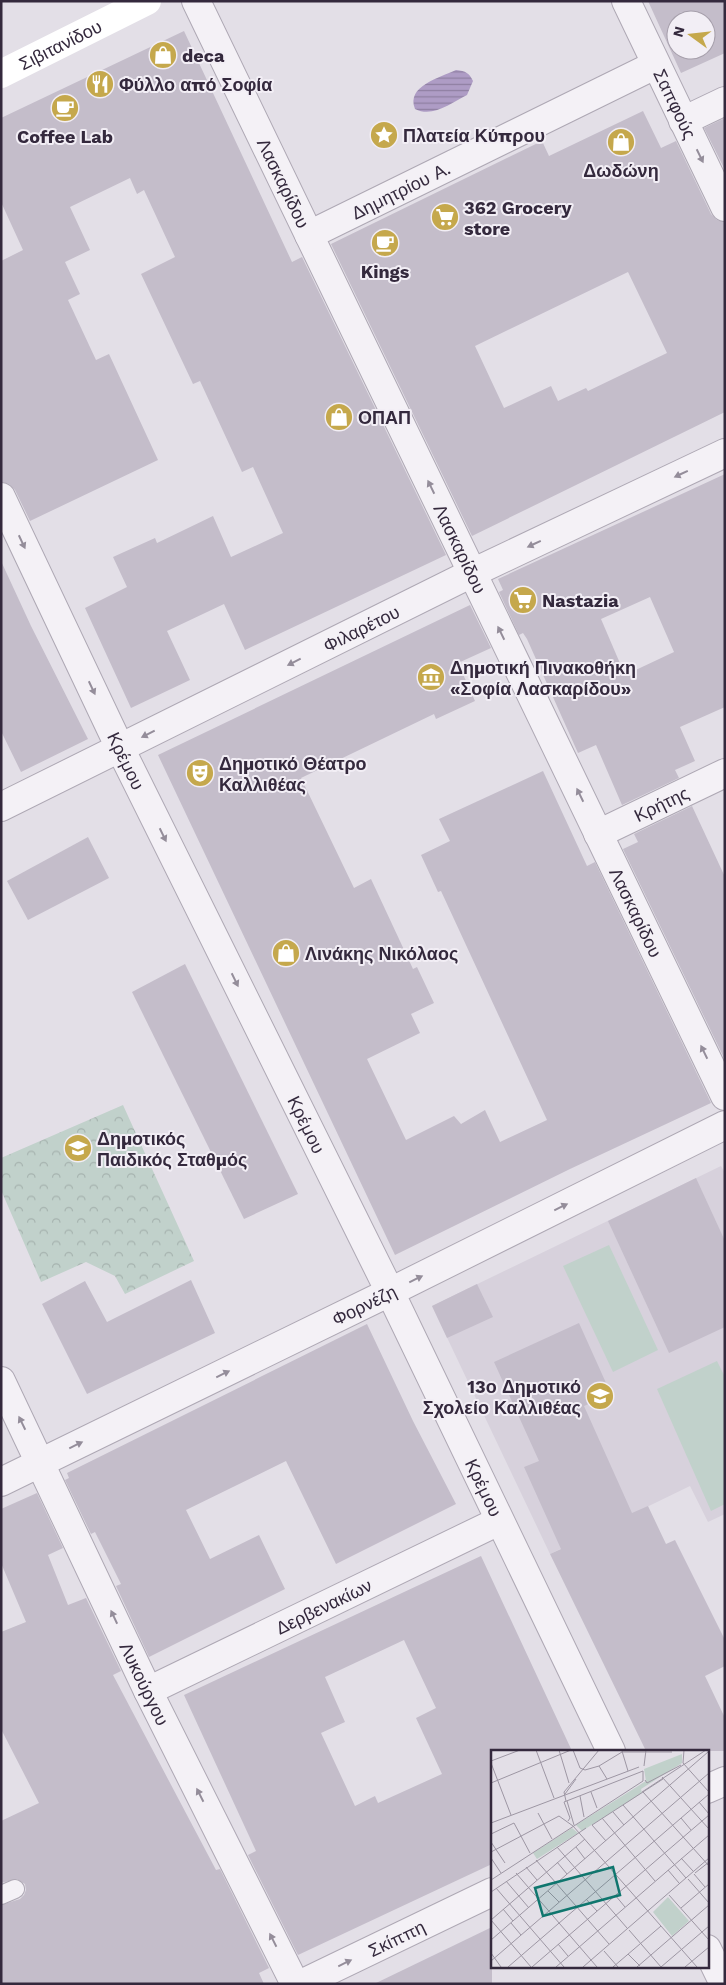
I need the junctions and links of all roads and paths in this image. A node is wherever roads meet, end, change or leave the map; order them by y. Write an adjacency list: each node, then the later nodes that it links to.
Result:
1 (147, 1): 5 (main road, Σιβιτανίδου)
2 (196, 1): 9 (street, Λασκαρίδου)
3 (626, 1): 4 (street, Σαπφούς)
4 (655, 65): 7 (street, Σαπφούς); 9 (street, Δημητρίου Α.)
5 (1, 74)
6 (725, 101): 7 (street)
7 (683, 120): 8 (street, Σαπφούς, one-way to 8)
8 (725, 207)
9 (309, 235): 12 (street, Λασκαρίδου, one-way to 9)
10 (725, 453): 12 (street, Φιλαρέτου, one-way to 12)
11 (1, 498): 13 (street, Κρέμου, one-way to 13)
12 (472, 573): 13 (street, Φιλαρέτου, one-way to 13); 16 (street, Λασκαρίδου, one-way to 12)
13 (120, 748): 15 (street, Φιλαρέτου); 19 (street, Κρέμου, one-way to 19)
14 (725, 773): 16 (street, Κρήτης)
15 (1, 806)
16 (598, 834): 17 (street, Λασκαρίδου, one-way to 16)
17 (725, 1096)
18 (725, 1126): 19 (street, Φορνέζη, one-way to 18)
19 (390, 1292): 21 (street, Φορνέζη, one-way to 19); 23 (street, Κρέμου)
20 (1, 1381): 21 (street, Λυκούργου, one-way to 20)
21 (40, 1462): 22 (street, Φορνέζη); 24 (street, Λυκούργου, one-way to 21)
22 (1, 1482)
23 (499, 1521): 24 (street, Δερβενακίων); 25 (street, Κρέμου)
24 (148, 1691): 30 (street, Λυκούργου, one-way to 24)
25 (611, 1750)
26 (725, 1781): 27 (street)
27 (708, 1789)
28 (491, 1892): 31 (street, Σκίππη, one-way to 28)
29 (708, 1951): 32 (street)
30 (295, 1984)
31 (301, 1984)
32 (724, 1984)

